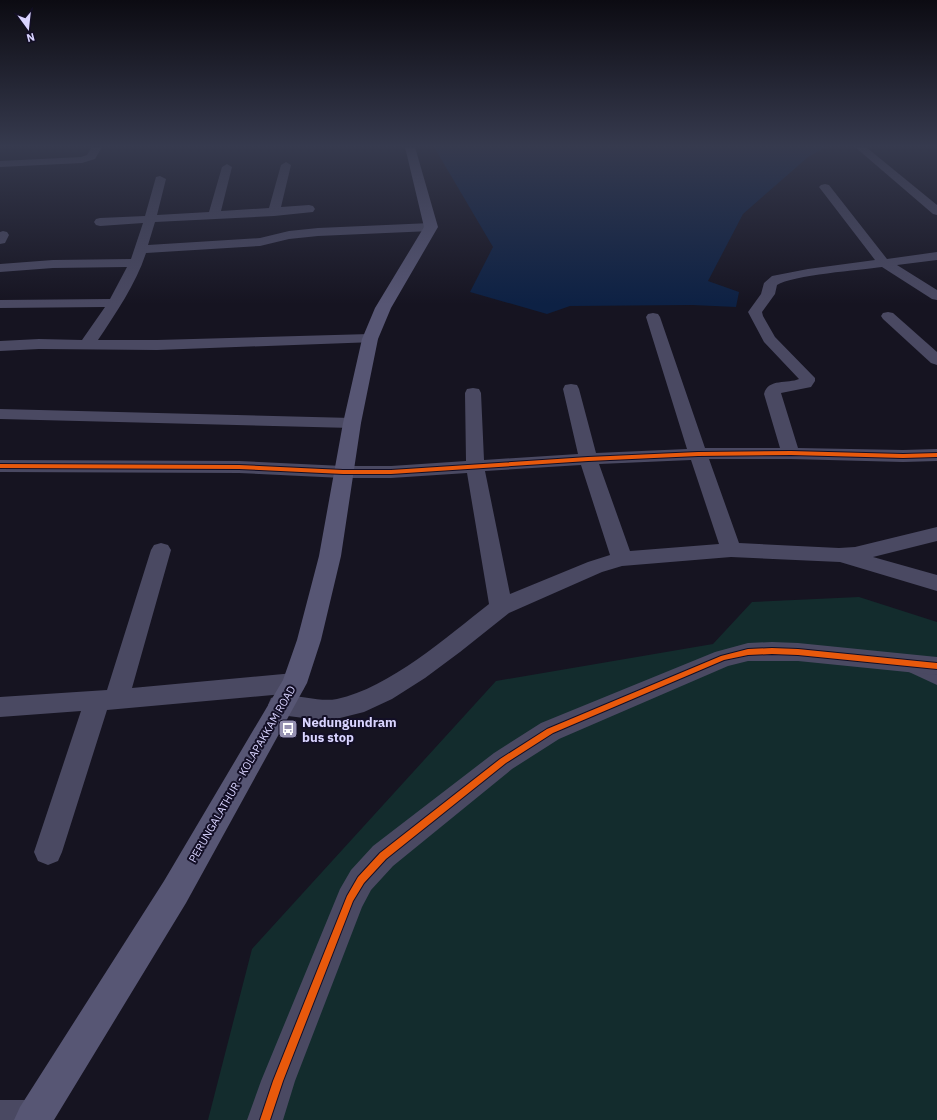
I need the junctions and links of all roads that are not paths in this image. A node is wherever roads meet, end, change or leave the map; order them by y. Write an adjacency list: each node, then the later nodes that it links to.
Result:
1 (155, 199): 11 (street)
2 (218, 199): 10 (street)
3 (277, 199): 8 (street)
4 (424, 199): 13 (main road)
5 (835, 199): 16 (street)
6 (921, 199): 9 (street)
7 (309, 210): 8 (street)
8 (274, 212): 10 (street)
9 (937, 212)
10 (214, 215): 11 (street)
11 (150, 219): 12 (street); 14 (street)
12 (100, 222)
13 (431, 227): 14 (street); 24 (main road, PERUNGALATHUR - KOLAPAKKAM ROAD)
14 (140, 249): 17 (street)
15 (937, 256): 16 (street)
16 (883, 262): 19 (street); 32 (street)
17 (136, 263): 18 (street); 20 (street)
18 (0, 268)
19 (937, 296)
20 (115, 303): 21 (street); 25 (street)
21 (0, 304)
22 (888, 316): 27 (street)
23 (653, 317): 33 (street)
24 (370, 339): 25 (street); 31 (main road, PERUNGALATHUR - KOLAPAKKAM ROAD)
25 (87, 344): 26 (street)
26 (0, 346)
27 (937, 360)
28 (571, 389): 35 (street)
29 (473, 393): 37 (street)
30 (0, 414): 31 (street)
31 (352, 423): 38 (main road, PERUNGALATHUR - KOLAPAKKAM ROAD)
32 (791, 453): 33 (street); 34 (street)
33 (698, 454): 35 (street); 41 (street)
34 (937, 455)
35 (588, 459): 37 (street); 43 (street)
36 (0, 466): 38 (street)
37 (475, 467): 38 (street); 45 (street)
38 (343, 472): 49 (main road, PERUNGALATHUR - KOLAPAKKAM ROAD)
39 (937, 534): 42 (street)
40 (161, 550): 50 (street)
41 (731, 550): 42 (street); 43 (street)
42 (839, 555): 44 (street)
43 (622, 559): 45 (street)
44 (935, 584)
45 (501, 607): 51 (street)
46 (901, 664): 47 (street); 48 (lane); 56 (street)
47 (937, 666)
48 (937, 680)
49 (294, 683): 50 (street); 51 (main road, PERUNGALATHUR - KOLAPAKKAM ROAD)
50 (106, 700): 52 (street); 53 (street)
51 (280, 705): 55 (main road, PERUNGALATHUR - KOLAPAKKAM ROAD)
52 (0, 707)
53 (48, 852)
54 (0, 1118): 55 (street)
55 (33, 1119)
56 (265, 1120)

